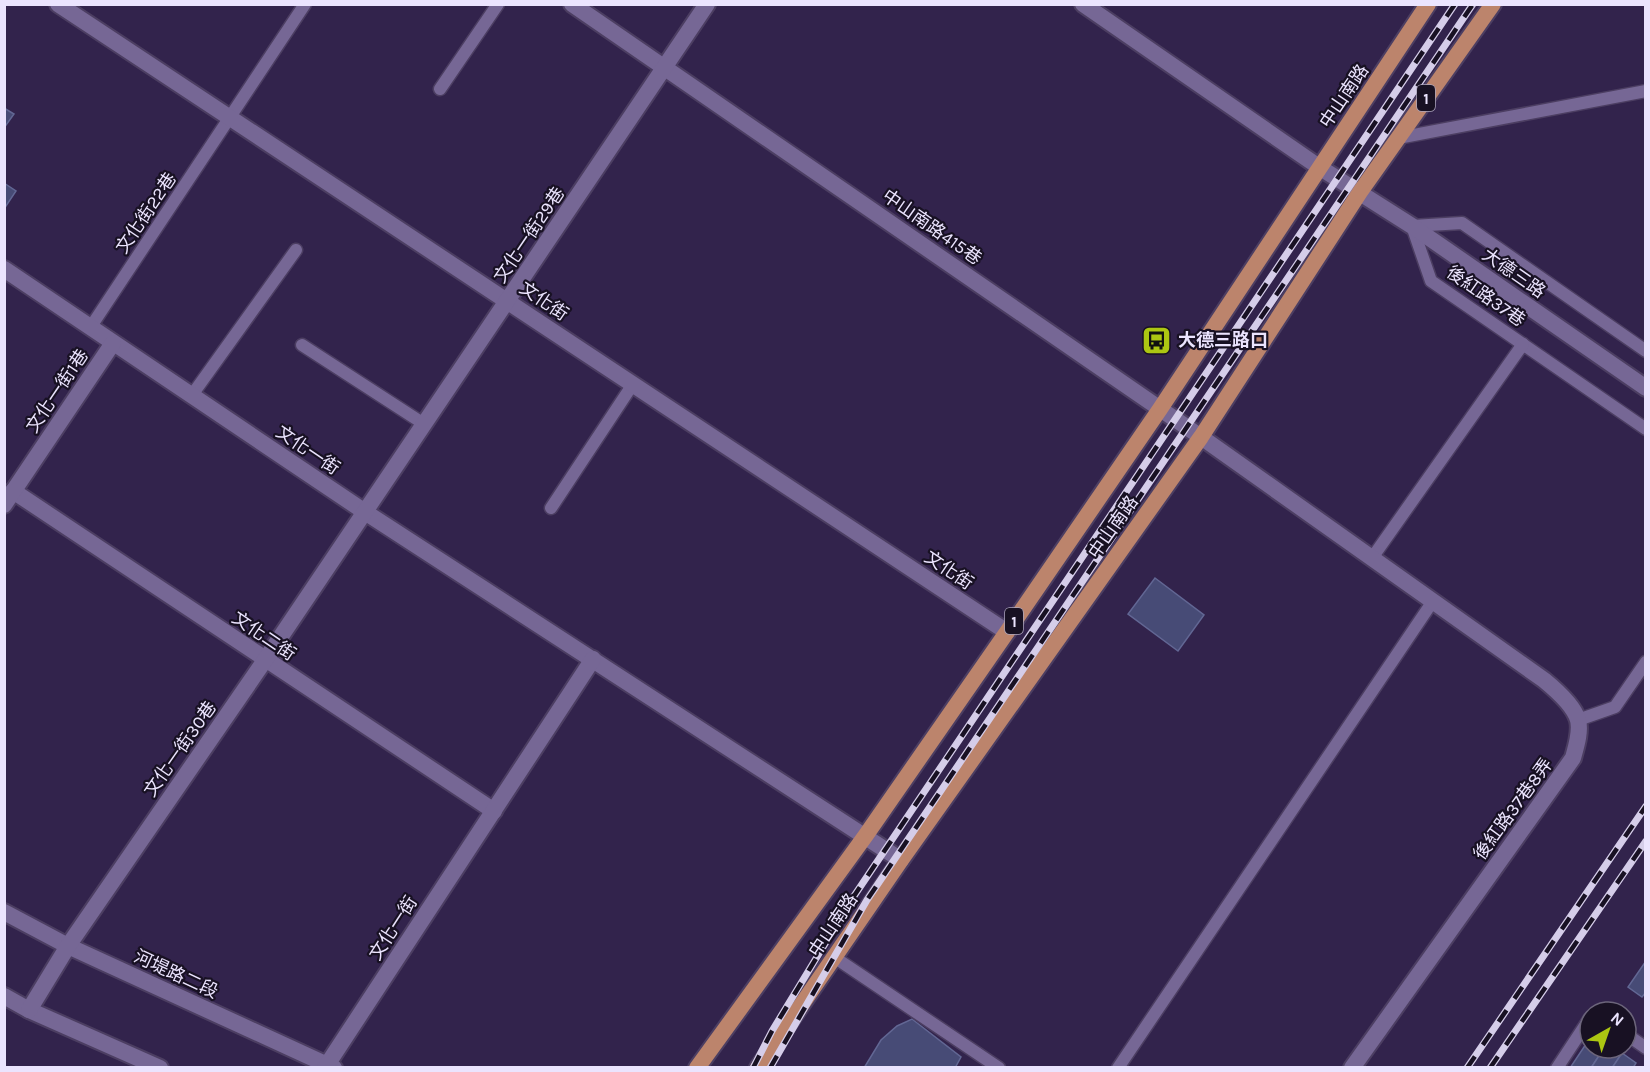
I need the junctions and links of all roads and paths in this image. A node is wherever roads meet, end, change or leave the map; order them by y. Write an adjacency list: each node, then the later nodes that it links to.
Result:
1 (58, 4): 12 (street, 文化街)
2 (305, 4): 12 (lane, 文化街22巷)
3 (498, 4): 10 (lane)
4 (572, 4): 9 (street)
5 (707, 4): 9 (street, 文化一街29巷)
6 (1083, 4): 14 (street)
7 (1428, 4): 14 (main road, 中山南路 / 1)
8 (1493, 4): 13 (main road, 中山南路 / 1)
9 (666, 68): 19 (street, 文化一街29巷); 28 (street, 中山南路415巷)
10 (440, 89)
11 (1646, 91): 13 (lane)
12 (231, 118): 19 (street, 文化街); 20 (lane, 文化街22巷)
13 (1398, 138): 15 (main road, 中山南路 / 1)
14 (1319, 167): 15 (street, 大德三路); 28 (main road, 中山南路 / 1)
15 (1360, 192): 16 (street, 大德三路); 31 (main road, 中山南路 / 1)
16 (1412, 226): 22 (lane, 後紅路37巷); 24 (lane); 26 (street, 大德三路)
17 (296, 250): 27 (lane)
18 (4, 269): 20 (street, 文化一街)
19 (508, 301): 25 (street, 文化街); 29 (street, 文化一街29巷)
20 (90, 328): 21 (street, 文化一街)
21 (113, 343): 27 (street, 文化一街); 32 (street, 文化一街1巷)
22 (1523, 344): 30 (lane, 後紅路37巷); 35 (lane)
23 (302, 345): 29 (lane)
24 (1646, 351)
25 (633, 384): 33 (lane); 37 (street, 文化街)
26 (1646, 388)
27 (192, 395): 34 (street, 文化一街)
28 (1160, 409): 31 (street, 中山南路415巷); 37 (main road, 中山南路 / 1)
29 (424, 424): 34 (street, 文化一街29巷)
30 (1646, 429)
31 (1201, 437): 35 (street); 44 (main road, 中山南路 / 1)
32 (9, 498): 39 (street, 文化二街)
33 (551, 508)
34 (365, 512): 38 (street, 文化一街); 39 (street, 文化一街30巷)
35 (1372, 558): 36 (street)
36 (1433, 601): 41 (street); 56 (lane)
37 (1007, 632): 43 (main road, 中山南路 / 1)
38 (593, 659): 42 (street, 文化一街); 43 (street, 文化一街)
39 (265, 660): 42 (street, 文化二街); 46 (street, 文化一街30巷)
40 (1646, 662): 41 (lane)
41 (1578, 720): 57 (street, 後紅路37巷8弄)
42 (494, 811): 51 (street, 文化一街)
43 (866, 835): 44 (street, 文化一街); 53 (main road, 中山南路 / 1)
44 (901, 860): 47 (main road, 中山南路 / 1)
45 (4, 912): 46 (street, 河堤路二段)
46 (68, 946): 49 (street, 文化一街30巷); 51 (street, 河堤路二段)
47 (834, 957): 54 (main road, 中山南路 / 1); 55 (lane)
48 (4, 996): 49 (street)
49 (29, 1010): 52 (street)
50 (1578, 1036): 58 (lane)
51 (329, 1066)
52 (160, 1068)
53 (697, 1068)
54 (758, 1068)
55 (999, 1068)
56 (1118, 1068)
57 (1352, 1068)
58 (1557, 1068)

